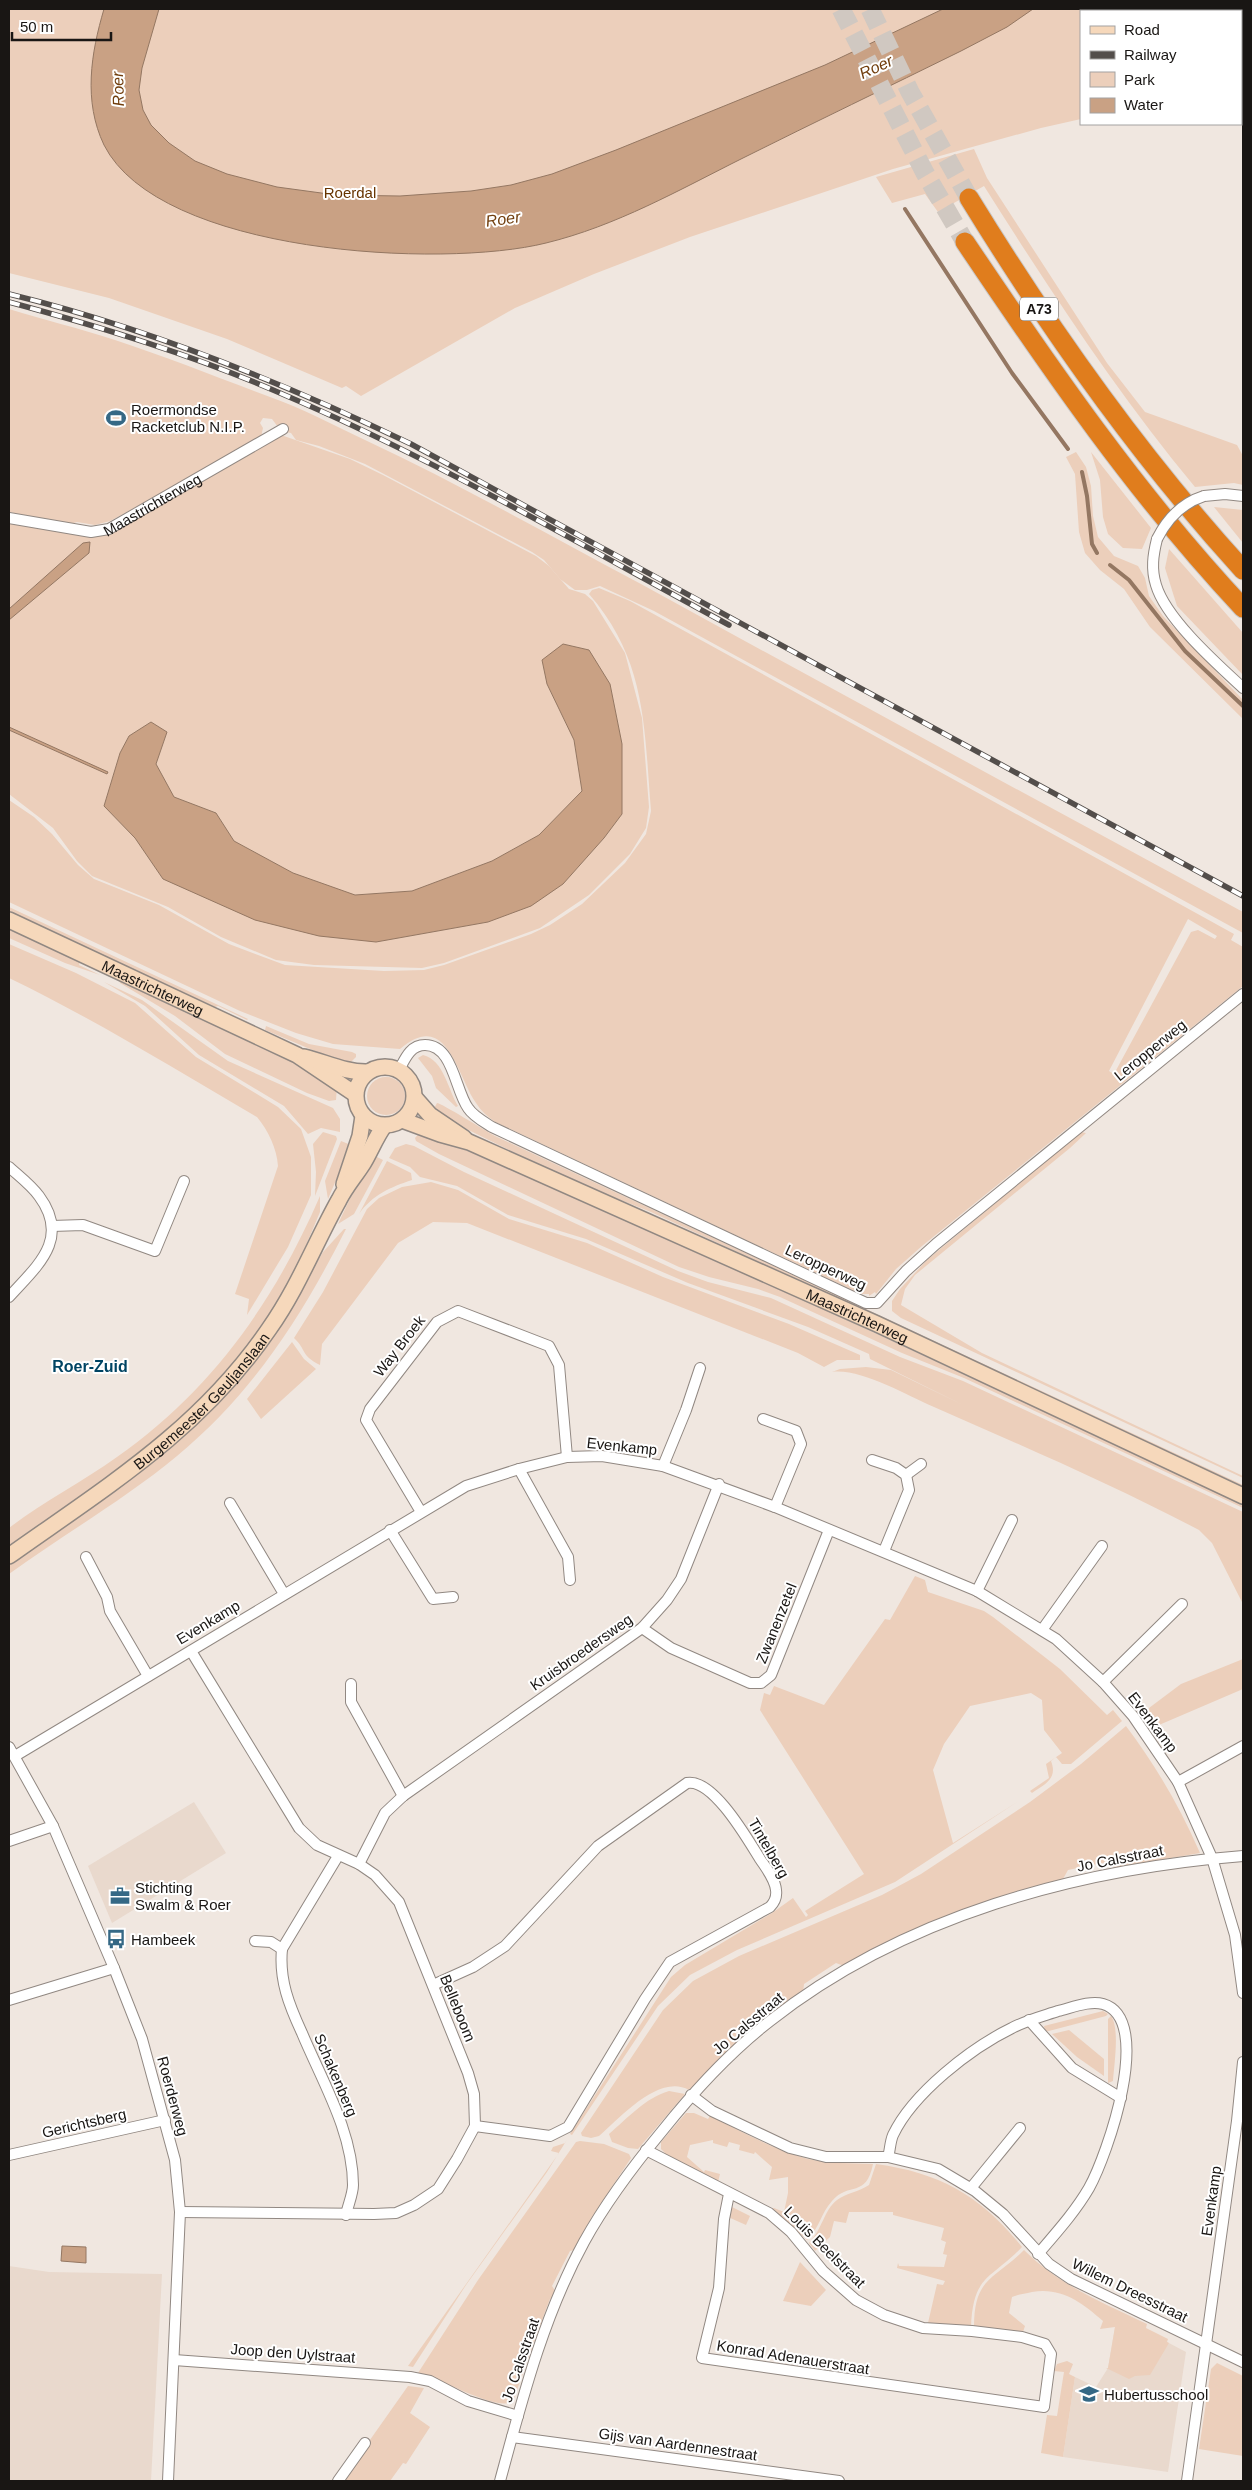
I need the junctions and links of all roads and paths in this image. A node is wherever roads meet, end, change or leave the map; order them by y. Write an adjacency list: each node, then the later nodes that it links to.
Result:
1 (968, 198): 6 (highway, A73)
2 (965, 242): 7 (highway, A73)
3 (283, 429): 5 (street, Maastrichterweg)
4 (1243, 496): 8 (street, bridge)
5 (9, 518)
6 (1243, 570)
7 (1243, 608)
8 (1243, 688)
9 (9, 920): 11 (main road, Maastrichterweg)
10 (1243, 994): 12 (street, Leropperweg)
11 (297, 1055): 13 (main road, Maastrichterweg); 14 (main road, Maastrichterweg)
12 (399, 1070): 13 (main road); 15 (main road)
13 (368, 1072): 14 (main road)
14 (356, 1094): 16 (main road)
15 (414, 1098): 17 (main road); 19 (main road, Maastrichterweg)
16 (363, 1116): 18 (main road); 22 (main road, Burgemeester Geuljanslaan)
17 (402, 1120): 18 (main road); 19 (main road, Maastrichterweg)
18 (384, 1126): 22 (main road, Burgemeester Geuljanslaan)
19 (469, 1142): 34 (main road, Maastrichterweg)
20 (9, 1167): 23 (street)
21 (184, 1181): 23 (street)
22 (339, 1200): 43 (main road, Burgemeester Geuljanslaan)
23 (52, 1226): 24 (street)
24 (9, 1297)
25 (700, 1368): 30 (street, Evenkamp)
26 (763, 1419): 36 (street)
27 (567, 1457): 30 (street, Evenkamp); 31 (street, Evenkamp); 37 (street, Way Broek)
28 (872, 1460): 32 (street)
29 (921, 1464): 32 (street)
30 (663, 1466): 33 (street, Evenkamp)
31 (519, 1469): 37 (street, Evenkamp); 45 (street)
32 (906, 1475): 42 (street)
33 (719, 1484): 36 (street, Evenkamp); 50 (street, Kruisbroedersweg)
34 (1243, 1496)
35 (230, 1503): 47 (street)
36 (775, 1507): 40 (street, Evenkamp)
37 (421, 1512): 39 (street, Evenkamp)
38 (1012, 1520): 46 (street)
39 (390, 1530): 47 (street, Evenkamp); 48 (street)
40 (829, 1530): 42 (street, Evenkamp); 50 (street, Zwanenzetel)
41 (1102, 1546): 51 (street)
42 (884, 1551): 46 (street, Evenkamp)
43 (9, 1556)
44 (86, 1557): 53 (street)
45 (570, 1580)
46 (977, 1591): 51 (street, Evenkamp)
47 (284, 1594): 52 (street, Evenkamp)
48 (453, 1597)
49 (1182, 1604): 54 (street)
50 (642, 1628): 60 (street, Kruisbroedersweg)
51 (1042, 1630): 54 (street, Evenkamp)
52 (191, 1651): 53 (street, Evenkamp); 63 (street, Belleboom)
53 (148, 1676): 58 (street, Evenkamp)
54 (1103, 1682): 59 (street, Evenkamp)
55 (351, 1684): 60 (street)
56 (1243, 1746): 59 (street)
57 (9, 1747): 58 (street, Roerderweg)
58 (15, 1756): 61 (street, Roerderweg)
59 (1178, 1782): 65 (street, Evenkamp)
60 (403, 1796): 66 (street, Kruisbroedersweg)
61 (53, 1826): 62 (street); 69 (street, Roerderweg)
62 (9, 1841)
63 (338, 1856): 66 (street, Belleboom); 68 (street)
64 (1243, 1856): 65 (street, Jo Calsstraat)
65 (1212, 1858): 71 (street, Evenkamp); 75 (street, Jo Calsstraat)
66 (359, 1864): 70 (street, Belleboom)
67 (255, 1941): 68 (street)
68 (282, 1949): 87 (street, Schakenberg)
69 (114, 1968): 72 (street); 77 (street, Roerderweg)
70 (433, 1985): 79 (street, Belleboom); 79 (street, Tintelberg)
71 (1243, 1993)
72 (9, 2000)
73 (1029, 2020): 76 (street); 76 (street); 83 (street)
74 (1243, 2062): 78 (street, Evenkamp)
75 (691, 2095): 81 (street, Jo Calsstraat); 83 (street, Willem Dreesstraat)
76 (1121, 2098): 88 (street)
77 (166, 2120): 82 (street, Gerichtsberg); 86 (street, Roerderweg)
78 (1240, 2122): 89 (street, Evenkamp)
79 (475, 2126): 87 (street)
80 (1020, 2128): 84 (street)
81 (646, 2150): 85 (street, Louis Beelstraat); 93 (street, Jo Calsstraat)
82 (9, 2155)
83 (888, 2158): 84 (street, Willem Dreesstraat)
84 (971, 2188): 88 (street, Willem Dreesstraat)
85 (729, 2194): 92 (street, Louis Beelstraat); 92 (street, Konrad Adenauerstraat)
86 (180, 2212): 87 (street); 90 (street, Roerderweg)
87 (346, 2215)
88 (1038, 2254): 89 (street, Willem Dreesstraat)
89 (1206, 2344): 91 (street, Willem Dreesstraat); 100 (street)
90 (174, 2360): 93 (street, Joop den Uylstraat); 96 (street, Roerderweg)
91 (1243, 2362)
92 (1044, 2408)
93 (518, 2416): 94 (street, Jo Calsstraat)
94 (512, 2437): 98 (street, Jo Calsstraat); 99 (street, Gijs van Aardennestraat)
95 (365, 2443): 97 (street)
96 (168, 2481)
97 (338, 2481)
98 (500, 2481)
99 (839, 2481)
100 (1187, 2481)

